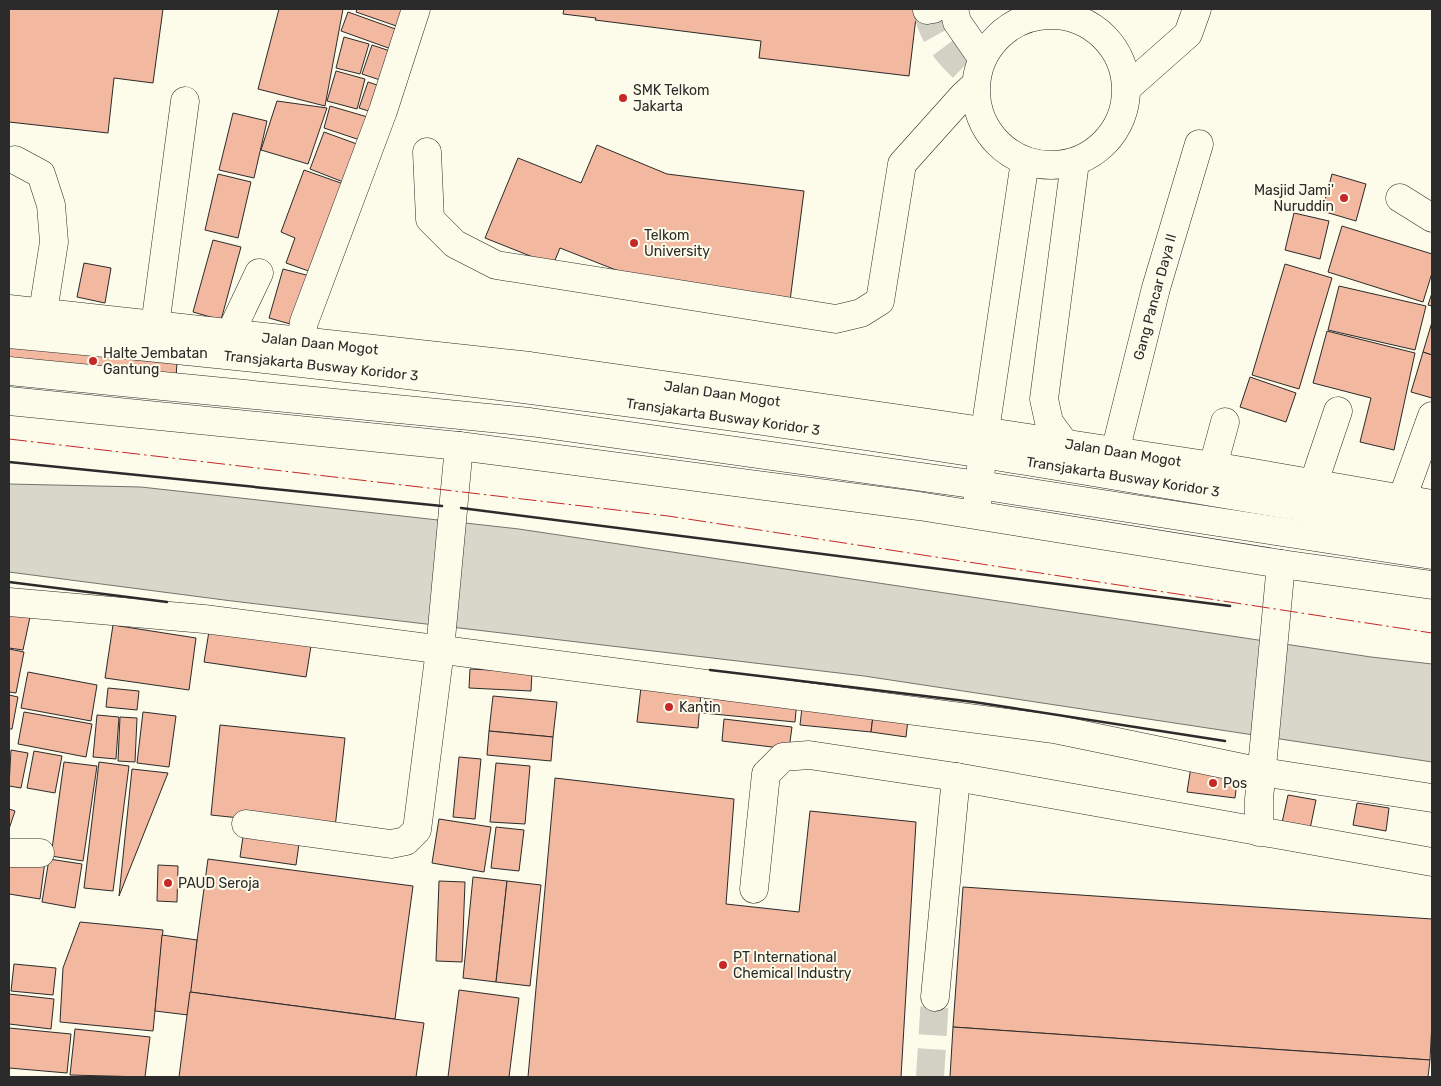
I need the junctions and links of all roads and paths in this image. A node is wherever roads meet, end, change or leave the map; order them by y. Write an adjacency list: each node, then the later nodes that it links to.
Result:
1 (416, 9): 23 (main road)
2 (954, 9): 6 (main road)
3 (1197, 9): 8 (main road)
4 (1034, 12): 5 (main road); 6 (main road)
5 (1093, 17): 8 (main road)
6 (982, 58): 7 (main road)
7 (976, 86): 11 (main road); 13 (main road)
8 (1127, 88): 14 (main road)
9 (185, 101): 20 (main road)
10 (1199, 144): 32 (main road, Gang Pancar Daya II)
11 (427, 152)
12 (15, 160): 19 (main road)
13 (1025, 161): 14 (main road); 29 (main road)
14 (1075, 162): 30 (main road)
15 (1400, 198): 16 (main road)
16 (1432, 218)
17 (259, 273): 22 (main road)
18 (9, 309): 19 (main road, Jalan Daan Mogot)
19 (43, 312): 20 (main road, Jalan Daan Mogot)
20 (155, 326): 22 (main road, Jalan Daan Mogot)
21 (9, 334): 29 (main road, Transjakarta Busway Koridor 3)
22 (230, 334): 23 (main road, Jalan Daan Mogot)
23 (301, 342): 29 (main road, Jalan Daan Mogot)
24 (9, 371): 34 (main road)
25 (9, 400): 31 (main road)
26 (1338, 411): 35 (main road)
27 (1432, 416): 36 (main road)
28 (1226, 422): 33 (main road)
29 (984, 443): 30 (main road, Jalan Daan Mogot); 34 (main road); 39 (main road, Transjakarta Busway Koridor 3)
30 (1064, 444): 32 (main road, Jalan Daan Mogot)
31 (459, 446): 38 (main road); 44 (main road)
32 (1115, 452): 33 (main road, Jalan Daan Mogot)
33 (1213, 466): 35 (main road, Jalan Daan Mogot)
34 (979, 485): 38 (main road); 40 (main road)
35 (1313, 485): 36 (main road, Jalan Daan Mogot)
36 (1402, 499): 37 (main road, Jalan Daan Mogot)
37 (1432, 504)
38 (976, 514): 41 (main road)
39 (1432, 529)
40 (1432, 555)
41 (1281, 564): 42 (main road); 45 (main road)
42 (1432, 585)
43 (9, 602): 44 (main road)
44 (441, 642): 45 (main road); 48 (main road)
45 (1263, 763): 47 (main road); 49 (main road)
46 (956, 778): 49 (main road); 53 (main road); 54 (main road)
47 (1432, 798)
48 (246, 824)
49 (1258, 832): 52 (main road)
50 (9, 853): 51 (main road)
51 (40, 853)
52 (1432, 862)
53 (754, 890)
54 (935, 997)

